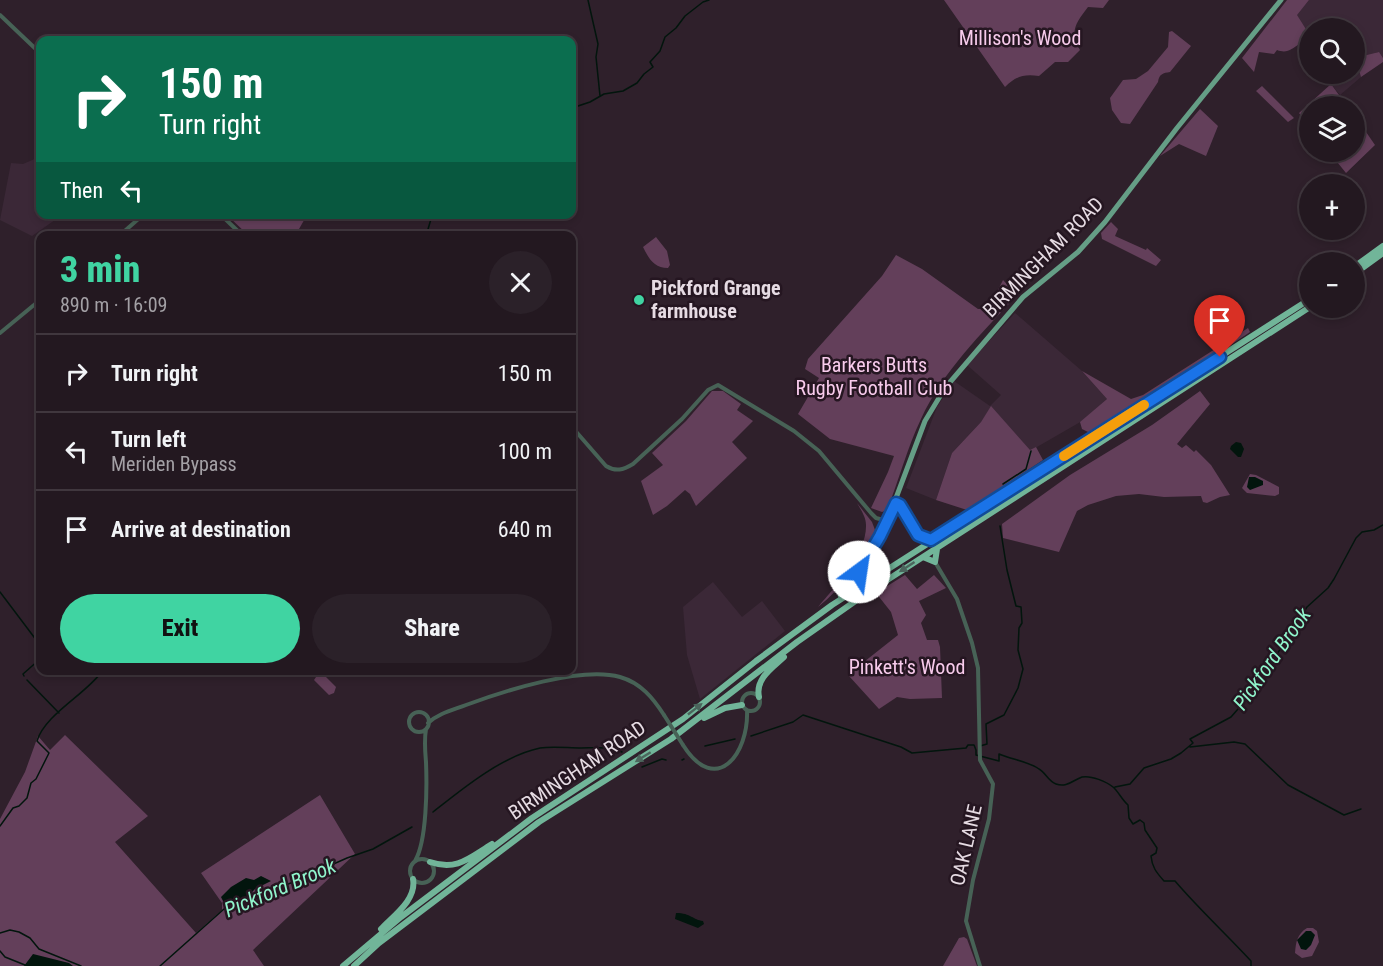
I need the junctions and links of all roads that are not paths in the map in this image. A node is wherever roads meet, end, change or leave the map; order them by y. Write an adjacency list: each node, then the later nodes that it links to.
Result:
1 (1281, 0): 17 (main road, BIRMINGHAM ROAD)
2 (0, 15): 3 (street)
3 (36, 49)
4 (138, 219): 6 (street)
5 (225, 219): 7 (street)
6 (125, 231)
7 (238, 231)
8 (1383, 246): 10 (highway)
9 (1383, 253): 11 (highway)
10 (1365, 259)
11 (1365, 266)
12 (36, 303): 15 (street)
13 (1299, 306): 19 (highway)
14 (1299, 314): 20 (highway, BIRMINGHAM ROAD)
15 (0, 333)
16 (576, 432): 18 (street)
17 (897, 507): 18 (main road, BIRMINGHAM ROAD); 19 (highway)
18 (887, 521): 23 (highway)
19 (931, 540): 23 (highway)
20 (939, 547): 21 (highway, BIRMINGHAM ROAD); 22 (highway)
21 (922, 557): 22 (highway); 24 (highway, BIRMINGHAM ROAD, one-way to 24)
22 (935, 562): 44 (street, OAK LANE)
23 (832, 605): 36 (highway, BIRMINGHAM ROAD, one-way to 23)
24 (818, 627): 25 (highway); 32 (highway, BIRMINGHAM ROAD)
25 (759, 697): 26 (street); 27 (street)
26 (745, 708): 27 (street); 30 (street); 32 (highway)
27 (756, 710): 30 (street)
28 (425, 715): 29 (street); 31 (street); 34 (street)
29 (440, 715): 30 (street, bridge); 31 (street)
30 (748, 722)
31 (428, 723): 33 (street)
32 (690, 725): 43 (highway, BIRMINGHAM ROAD, one-way to 43)
33 (426, 729): 34 (street); 35 (street)
34 (418, 732): 35 (street)
35 (424, 741): 37 (street)
36 (513, 832): 39 (highway); 41 (highway, BIRMINGHAM ROAD)
37 (421, 846): 38 (street); 39 (street)
38 (415, 861): 39 (street); 40 (street)
39 (428, 861): 40 (street)
40 (413, 879): 41 (highway)
41 (355, 955): 42 (highway, BIRMINGHAM ROAD)
42 (343, 966)
43 (354, 966)
44 (980, 966)

